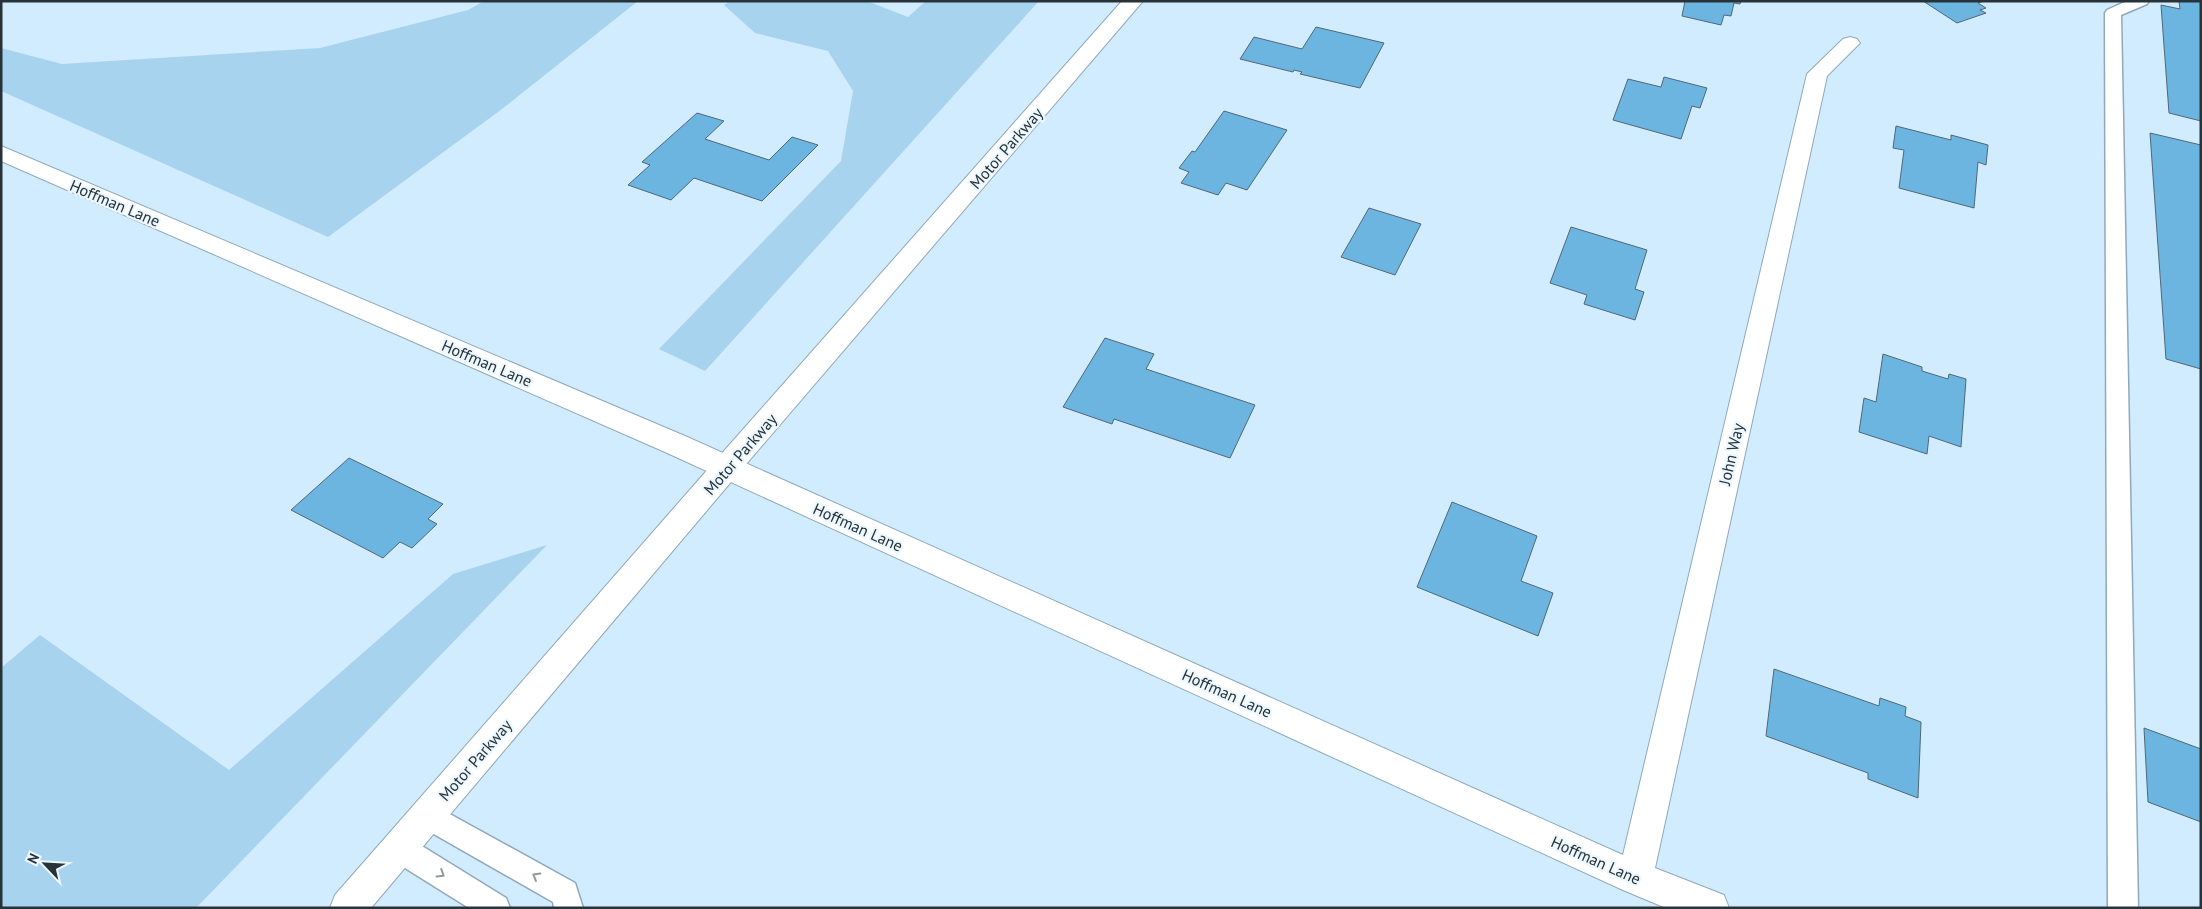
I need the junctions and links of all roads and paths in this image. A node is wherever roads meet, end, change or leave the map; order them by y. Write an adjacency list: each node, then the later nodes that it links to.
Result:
1 (1133, 1): 5 (street, Motor Parkway)
2 (2141, 1): 13 (lane)
3 (1850, 43): 8 (street, John Way)
4 (1, 153): 5 (street, Hoffman Lane)
5 (726, 468): 6 (street, Motor Parkway); 8 (street, Hoffman Lane)
6 (428, 815): 7 (street, Motor Parkway); 11 (lane, one-way to 6)
7 (399, 848): 9 (street, Motor Parkway); 10 (lane, one-way to 10)
8 (1635, 878): 12 (street, Hoffman Lane)
9 (348, 908)
10 (496, 908)
11 (569, 908)
12 (1711, 908)
13 (2123, 908)

